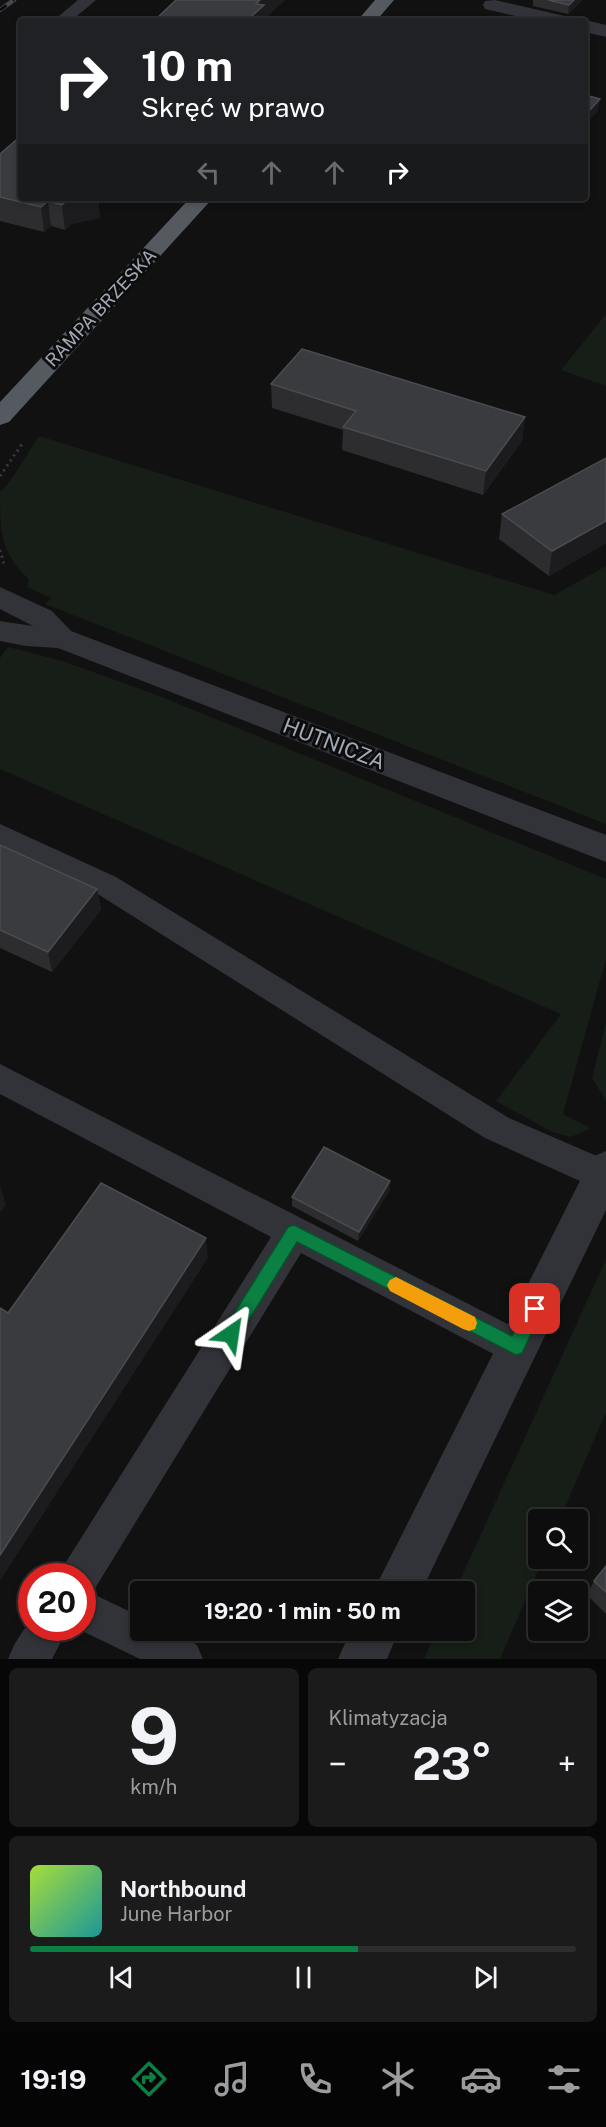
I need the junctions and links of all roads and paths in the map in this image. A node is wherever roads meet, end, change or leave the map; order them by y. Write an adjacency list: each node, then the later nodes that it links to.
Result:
1 (88, 0): 4 (lane)
2 (385, 0): 5 (highway)
3 (492, 5): 6 (street)
4 (65, 18)
5 (369, 18)
6 (549, 18)
7 (588, 27): 8 (street)
8 (606, 31)
9 (199, 201): 10 (highway, RAMPA BRZESKA)
10 (0, 417)
11 (0, 597): 13 (street, HUTNICZA)
12 (0, 631): 13 (street, HUTNICZA)
13 (61, 638): 15 (street, HUTNICZA)
14 (0, 835): 17 (lane)
15 (606, 849)
16 (0, 1078): 18 (lane)
17 (604, 1172): 19 (street)
18 (294, 1232): 19 (lane); 20 (lane)
19 (516, 1347): 21 (street)
20 (88, 1563)
21 (401, 1581)
22 (96, 1616): 26 (lane)
23 (40, 1641): 25 (lane)
24 (371, 1641): 27 (street)
25 (28, 1659)
26 (183, 1659)
27 (362, 1659)

